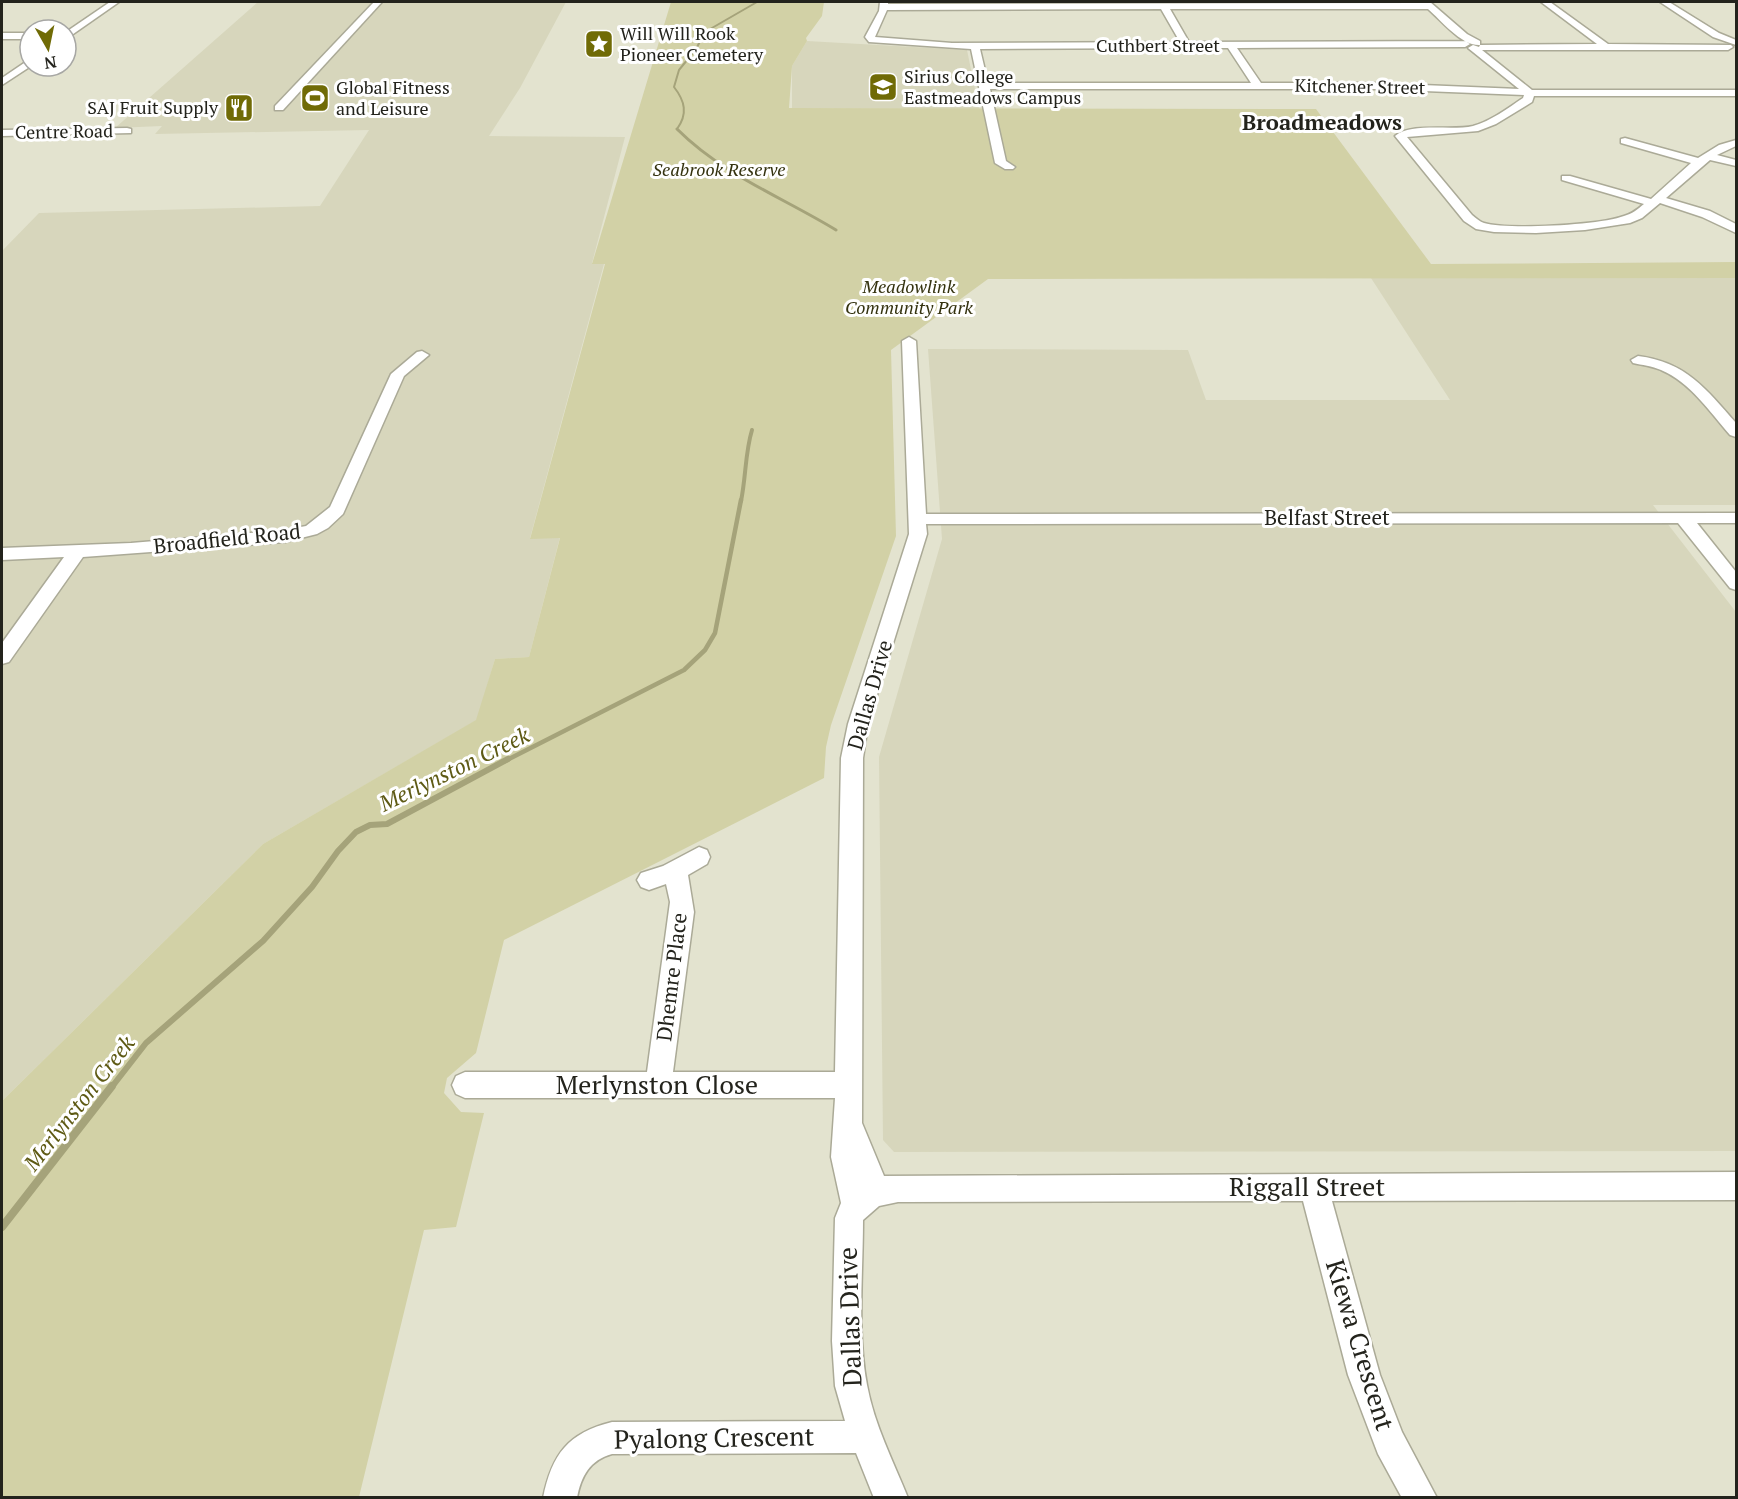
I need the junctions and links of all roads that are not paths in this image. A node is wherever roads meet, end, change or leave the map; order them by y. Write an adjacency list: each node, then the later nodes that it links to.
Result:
1 (115, 2): 9 (street)
2 (378, 2): 24 (street)
3 (1545, 2): 16 (street)
4 (1664, 2): 17 (street)
5 (884, 4): 6 (street); 12 (street, Cuthbert Street)
6 (1080, 4): 8 (street)
7 (1429, 4): 8 (street); 15 (street)
8 (1164, 6): 13 (street)
9 (78, 28)
10 (2, 36): 11 (street)
11 (18, 36)
12 (975, 46): 13 (street, Cuthbert Street); 20 (street)
13 (1187, 46): 14 (street, Cuthbert Street)
14 (1231, 46): 15 (street, Cuthbert Street); 21 (street)
15 (1475, 46): 16 (street, Cuthbert Street); 23 (street)
16 (1605, 46): 17 (street, Cuthbert Street)
17 (1732, 46)
18 (18, 71): 19 (street)
19 (2, 82)
20 (983, 86): 21 (street, Kitchener Street); 31 (street)
21 (1258, 86): 23 (street, Kitchener Street)
22 (1737, 93): 23 (street)
23 (1519, 94): 33 (street)
24 (279, 108)
25 (127, 131): 26 (street, Centre Road)
26 (2, 133)
27 (1625, 141): 29 (street)
28 (1737, 143): 29 (street)
29 (1705, 159): 30 (street); 33 (street)
30 (1737, 163)
31 (1008, 167)
32 (1566, 178): 33 (street)
33 (1655, 201): 34 (street)
34 (1737, 229)
35 (909, 341): 41 (street, Dallas Drive)
36 (422, 355): 42 (street, Broadfield Road)
37 (1638, 360): 38 (street)
38 (1737, 432)
39 (1683, 518): 40 (street, Belfast Street); 41 (street, Belfast Street); 44 (street)
40 (1737, 518)
41 (918, 519): 51 (street, Dallas Drive)
42 (78, 551): 43 (street, Broadfield Road); 45 (street)
43 (2, 554)
44 (1737, 584)
45 (2, 657)
46 (699, 857): 47 (street)
47 (675, 870): 48 (street); 50 (street, Dhemre Place)
48 (649, 880)
49 (465, 1085): 50 (street, Merlynston Close)
50 (658, 1085): 51 (street, Merlynston Close)
51 (849, 1085): 54 (street, Dallas Drive)
52 (1737, 1186): 53 (street, Riggall Street)
53 (1314, 1187): 54 (street, Riggall Street); 58 (street, Kiewa Crescent)
54 (867, 1198): 55 (street, Dallas Drive)
55 (866, 1437): 56 (street, Pyalong Crescent); 57 (street, Dallas Drive)
56 (560, 1497)
57 (891, 1497)
58 (1420, 1497)

